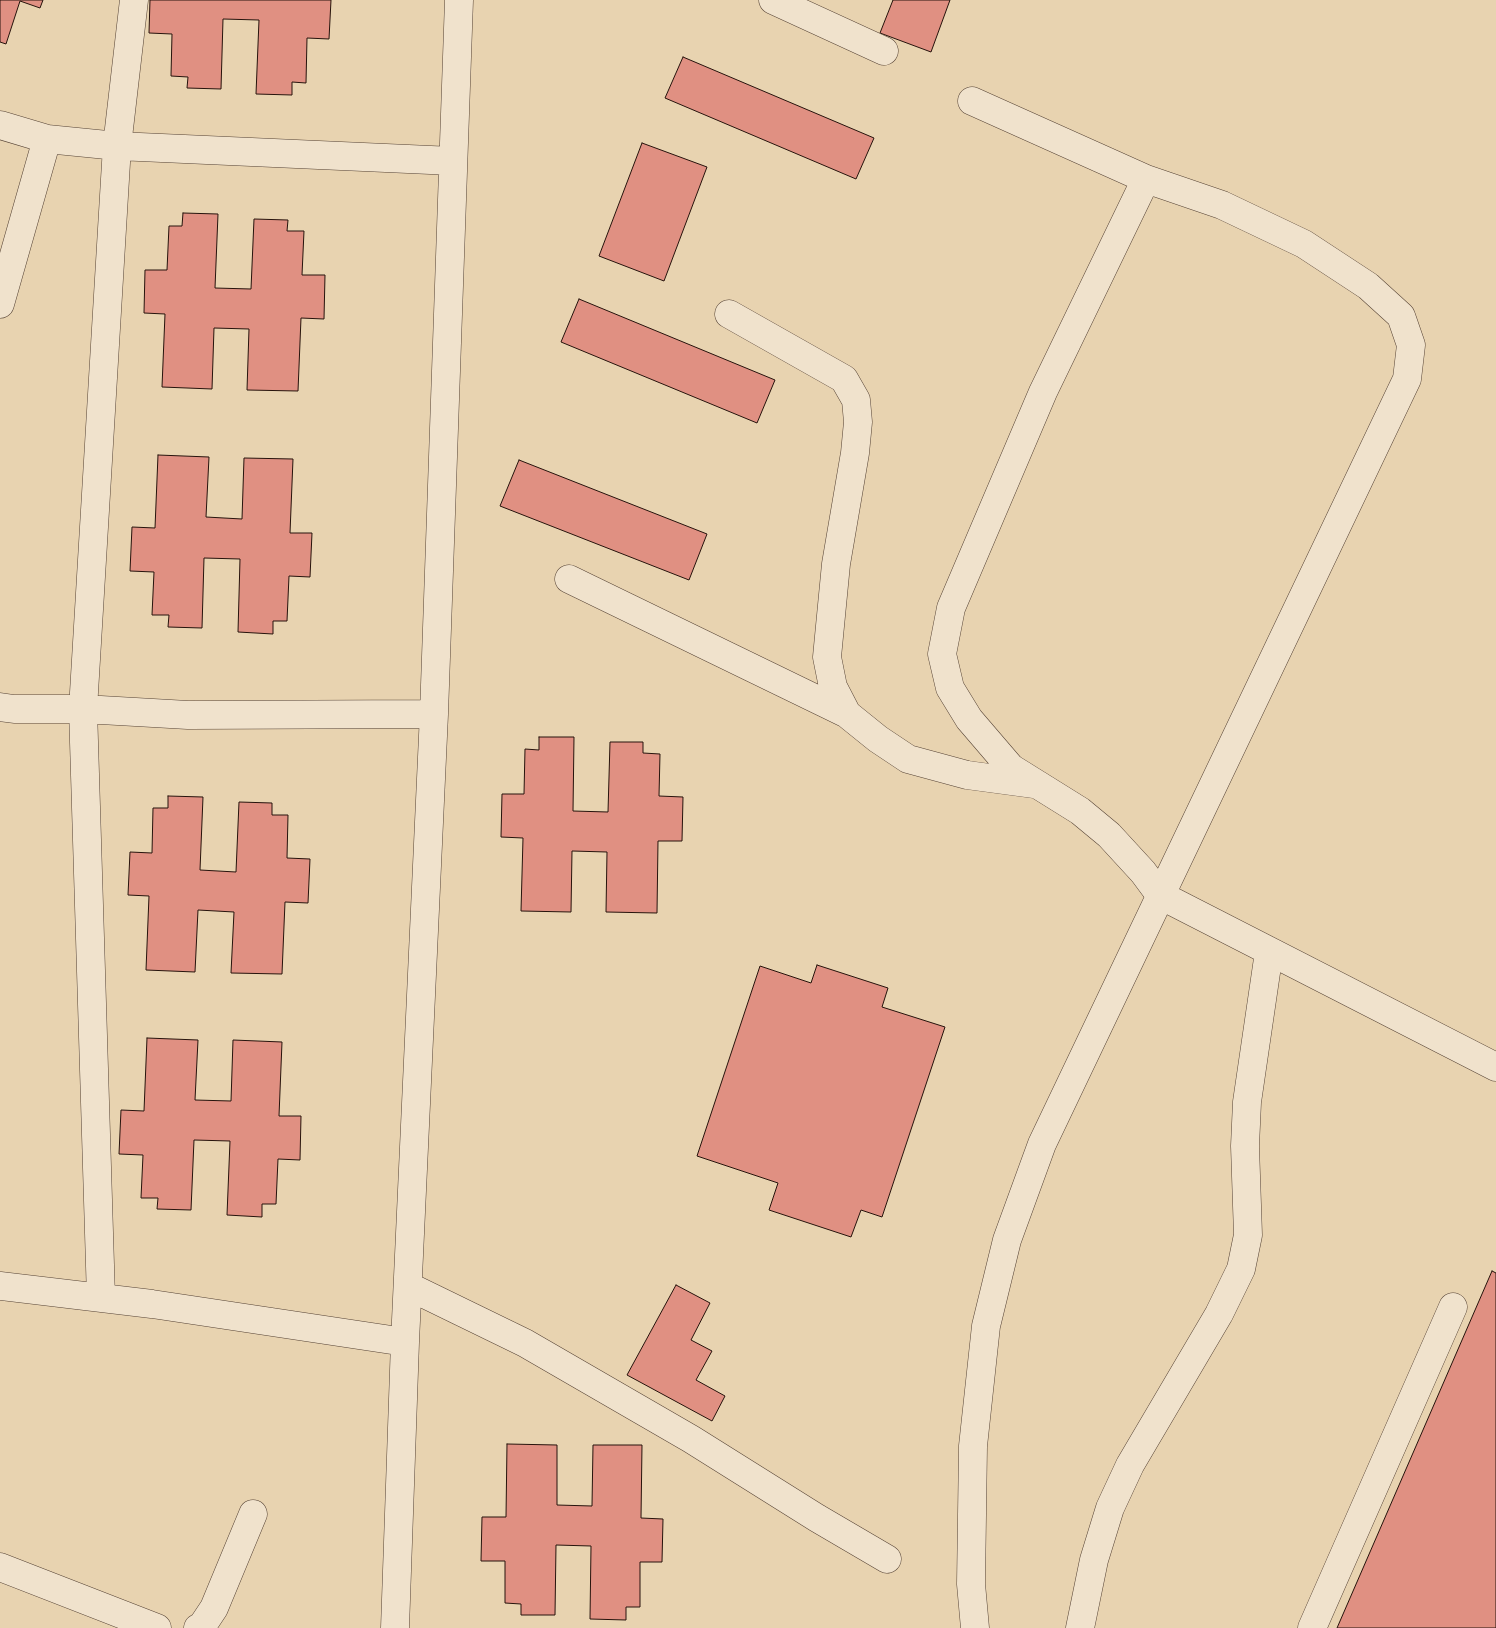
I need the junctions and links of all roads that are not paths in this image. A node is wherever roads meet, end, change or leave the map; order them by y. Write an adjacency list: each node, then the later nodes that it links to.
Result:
1 (134, 0): 8 (street)
2 (459, 0): 9 (street)
3 (773, 0): 4 (street)
4 (884, 51)
5 (972, 102): 10 (street)
6 (0, 125): 7 (street)
7 (47, 139): 8 (street); 11 (street)
8 (117, 146): 9 (street); 15 (street)
9 (453, 161): 16 (street)
10 (1146, 180): 18 (street); 19 (street)
11 (0, 304)
12 (729, 314): 17 (street)
13 (569, 579): 17 (street)
14 (0, 707): 15 (street)
15 (83, 710): 16 (street); 24 (street)
16 (434, 714): 23 (street)
17 (847, 714): 18 (street)
18 (1039, 785): 19 (street)
19 (1160, 896): 20 (street); 33 (street)
20 (1269, 952): 21 (street); 34 (street)
21 (1496, 1067)
22 (0, 1286): 24 (street)
23 (408, 1286): 26 (street); 28 (street)
24 (101, 1298): 26 (street)
25 (1453, 1307): 35 (street)
26 (405, 1342): 32 (street)
27 (253, 1514): 31 (street)
28 (887, 1558)
29 (0, 1568): 30 (street)
30 (154, 1628)
31 (198, 1628)
32 (395, 1628)
33 (975, 1628)
34 (1080, 1628)
35 (1312, 1628)

